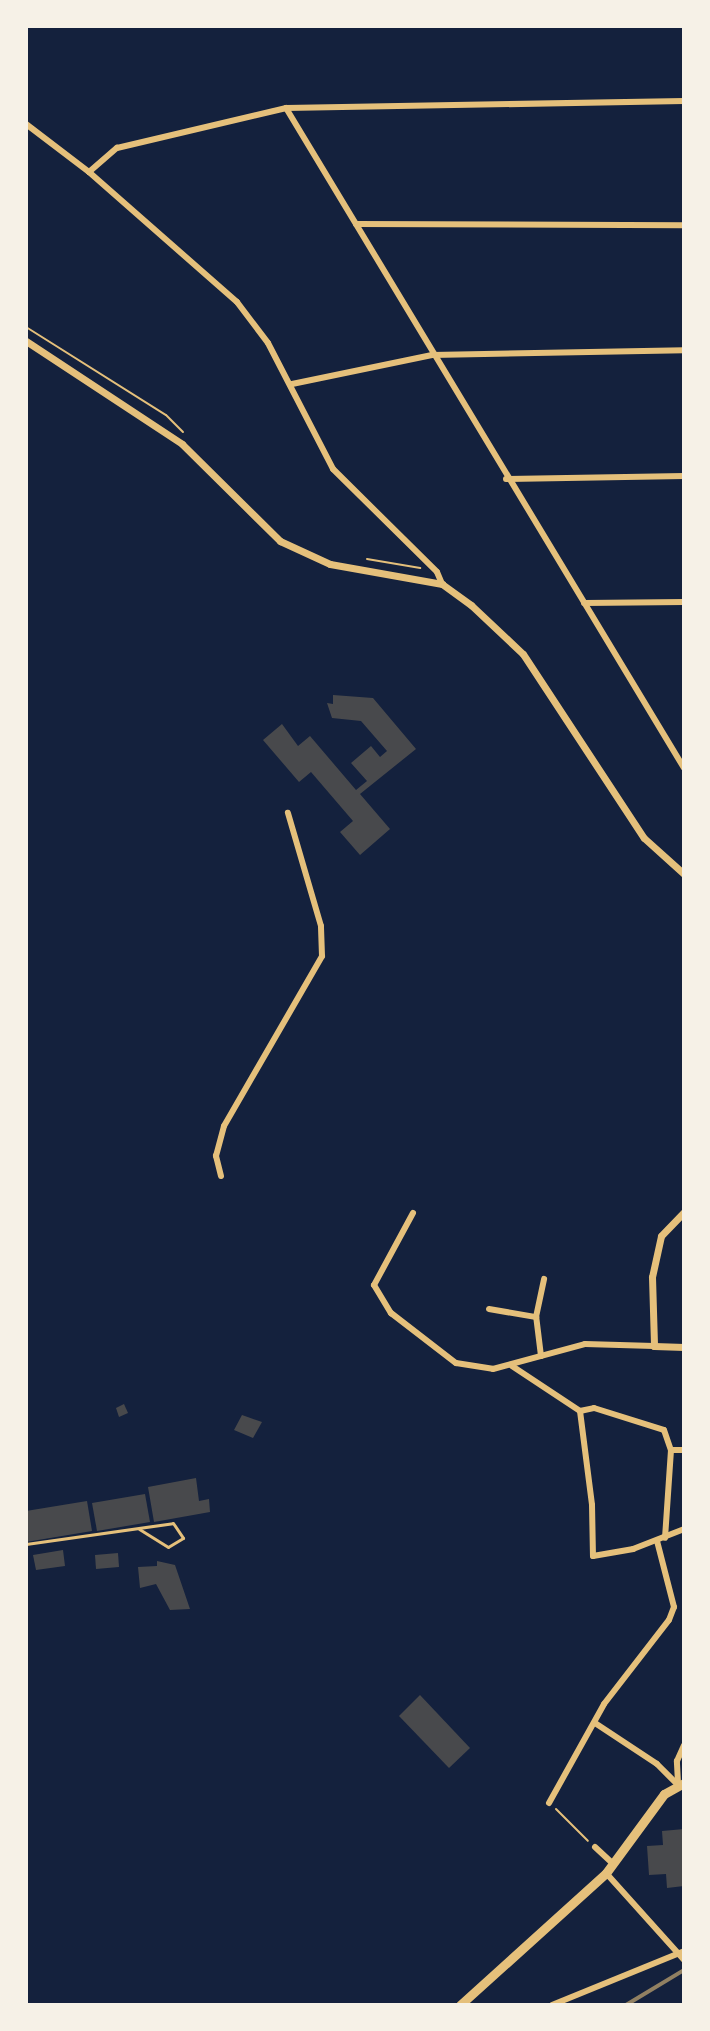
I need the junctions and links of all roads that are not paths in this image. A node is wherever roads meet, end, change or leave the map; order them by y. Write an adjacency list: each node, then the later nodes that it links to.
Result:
1 (684, 101): 2 (street)
2 (286, 108): 4 (street); 5 (street)
3 (26, 124): 4 (street)
4 (89, 172): 10 (street)
5 (355, 224): 6 (street); 9 (street)
6 (684, 225)
7 (26, 341): 13 (street)
8 (684, 350): 9 (street)
9 (432, 355): 10 (street); 12 (street)
10 (292, 384): 13 (street)
11 (684, 476): 12 (street)
12 (506, 479): 15 (street)
13 (442, 584): 18 (street)
14 (684, 602): 15 (street)
15 (584, 603): 16 (street)
16 (684, 768)
17 (288, 813): 19 (street)
18 (684, 874)
19 (221, 1176)
20 (684, 1212): 25 (street)
21 (413, 1213): 28 (street)
22 (544, 1279): 24 (street)
23 (489, 1309): 24 (street)
24 (536, 1317): 27 (street)
25 (654, 1346): 26 (street); 27 (street)
26 (684, 1347)
27 (541, 1356): 28 (street)
28 (512, 1366): 29 (street)
29 (580, 1411): 30 (street); 35 (street)
30 (671, 1450): 31 (street); 34 (street)
31 (684, 1450)
32 (139, 1529): 32 (lane); 36 (lane)
33 (684, 1529): 34 (street)
34 (665, 1538): 35 (street)
35 (657, 1541): 37 (street)
36 (26, 1544)
37 (595, 1723): 40 (street); 41 (street)
38 (684, 1745): 40 (street)
39 (684, 1771): 40 (street)
40 (681, 1784): 43 (main road)
41 (549, 1803)
42 (595, 1847): 43 (street)
43 (610, 1869): 44 (street); 45 (main road)
44 (683, 1954): 46 (street)
45 (460, 2005)
46 (552, 2005)

